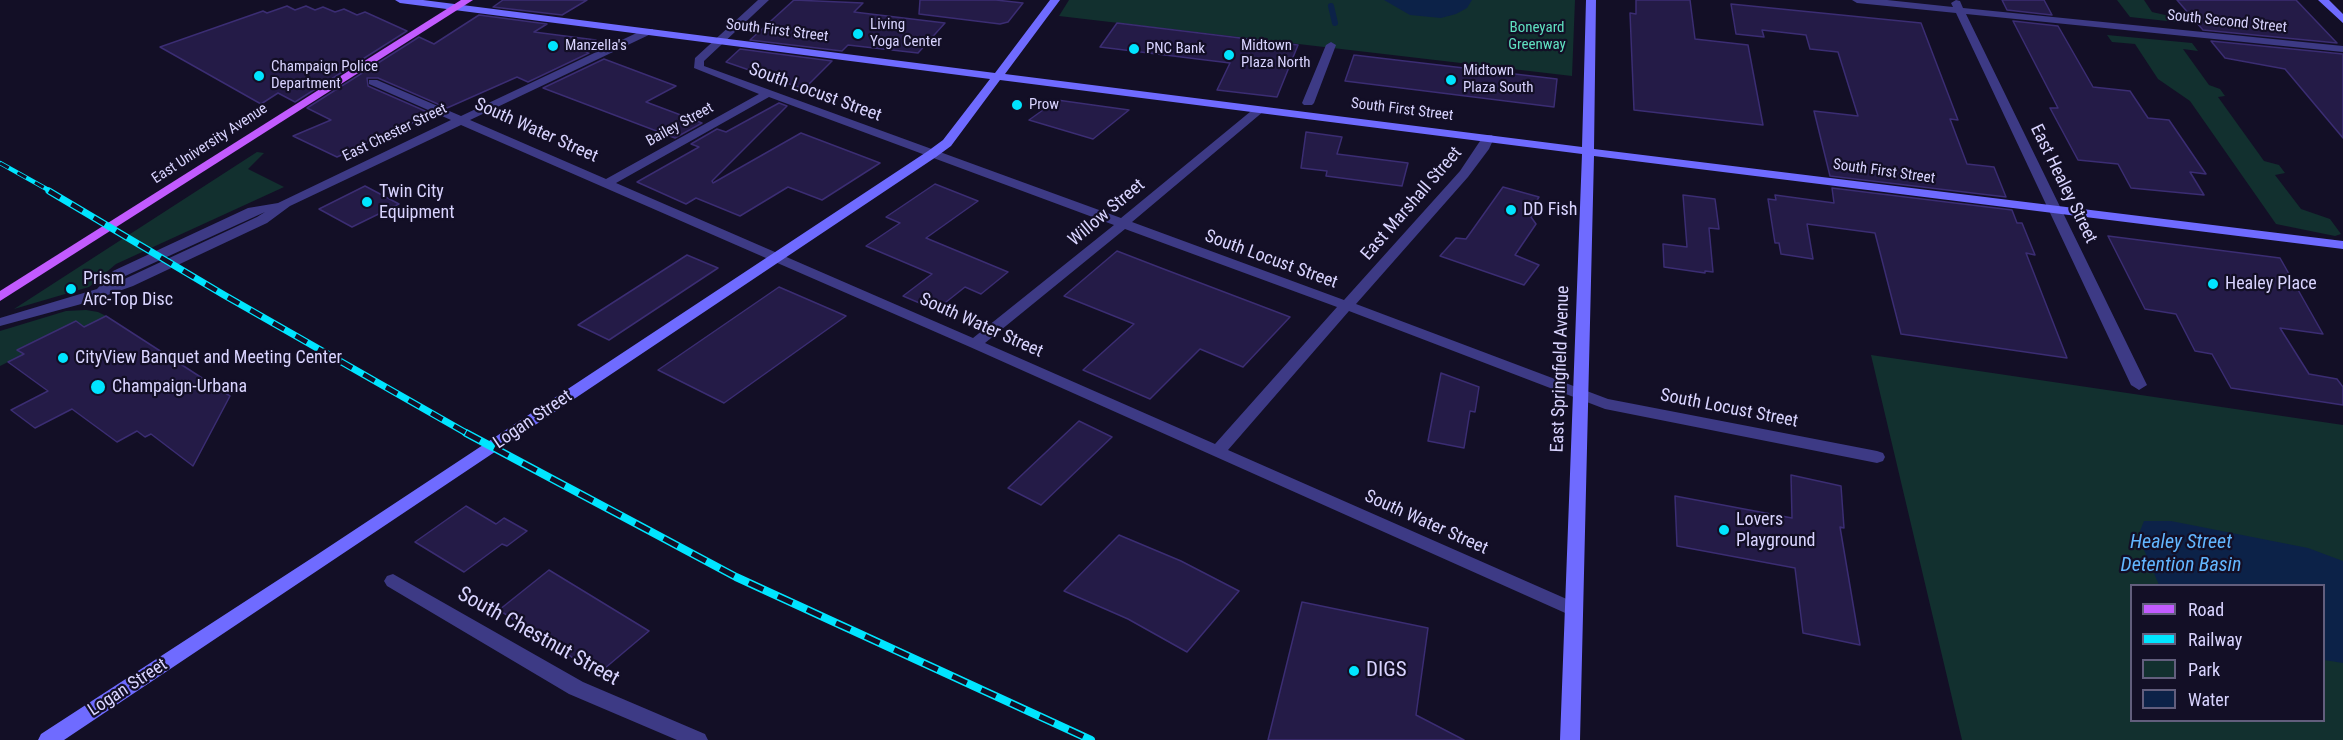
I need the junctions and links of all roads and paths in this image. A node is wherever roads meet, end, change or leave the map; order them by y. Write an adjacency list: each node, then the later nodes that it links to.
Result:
1 (400, 0): 9 (street, South First Street)
2 (468, 0): 9 (main road, East University Avenue)
3 (764, 0): 12 (street)
4 (1054, 0): 15 (street, Logan Street)
5 (1591, 0): 22 (street, East Springfield Avenue)
6 (1857, 0): 8 (street, South Second Street)
7 (2323, 0): 10 (street)
8 (1957, 5): 14 (street, South Second Street); 25 (street, East Healey Street)
9 (456, 8): 11 (street, South First Street); 29 (main road, East University Avenue)
10 (2343, 20)
11 (649, 32): 12 (street, South First Street); 20 (street, East Chester Street)
12 (718, 40): 15 (street, South First Street); 17 (street, South Locust Street)
13 (1330, 45): 18 (street)
14 (2343, 49)
15 (998, 76): 19 (street, South First Street); 23 (street, Logan Street)
16 (373, 82): 20 (street, South Water Street)
17 (767, 94): 23 (street, South Locust Street); 24 (street, Bailey Street)
18 (1308, 103)
19 (1260, 109): 21 (street, South First Street); 26 (street, Willow Street)
20 (461, 119): 24 (street, South Water Street); 31 (street, East Chester Street)
21 (1488, 138): 22 (street, South First Street); 30 (street, East Marshall Street)
22 (1587, 151): 25 (street, South First Street); 34 (street, East Springfield Avenue)
23 (932, 154): 26 (street, South Locust Street); 28 (street, Logan Street)
24 (607, 183): 28 (street, South Water Street)
25 (2056, 211): 27 (street, South First Street); 33 (street, East Healey Street)
26 (1122, 225): 30 (street, South Locust Street); 32 (street, Willow Street)
27 (2343, 245)
28 (777, 257): 32 (street, South Water Street); 39 (street, Logan Street)
29 (0, 297)
30 (1345, 306): 34 (street, South Locust Street); 35 (street, East Marshall Street)
31 (0, 322)
32 (975, 344): 35 (street, South Water Street)
33 (2139, 385)
34 (1580, 394): 36 (street, South Locust Street); 38 (street, East Springfield Avenue)
35 (1217, 452): 38 (street, South Water Street)
36 (1877, 457)
37 (393, 581): 40 (street, South Chestnut Street)
38 (1572, 609): 41 (street, East Springfield Avenue)
39 (48, 740)
40 (698, 740)
41 (1570, 740)

